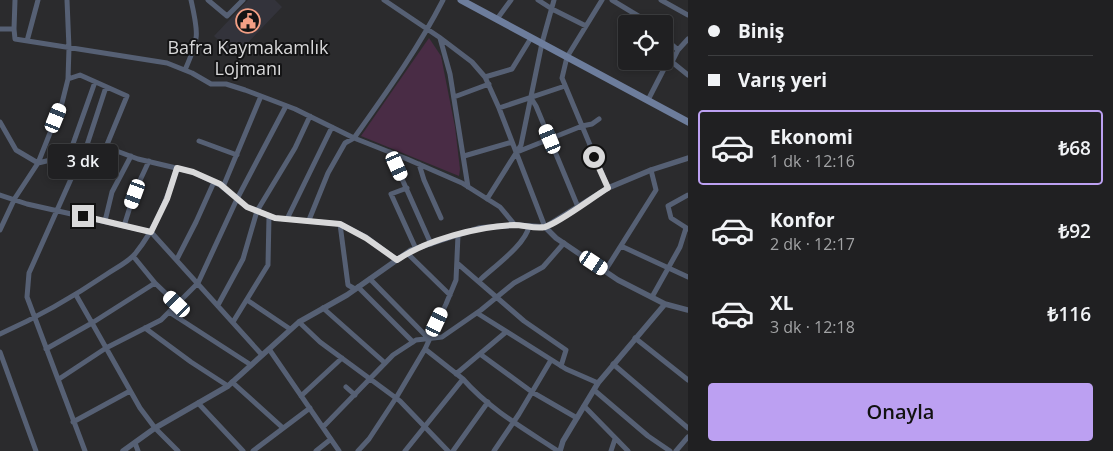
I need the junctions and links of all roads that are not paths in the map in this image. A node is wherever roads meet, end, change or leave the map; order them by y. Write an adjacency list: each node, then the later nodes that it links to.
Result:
1 (15, 0): 22 (street)
2 (38, 0): 27 (street)
3 (67, 0): 30 (street)
4 (192, 0): 35 (street)
5 (208, 0): 6 (street)
6 (243, 0)
7 (384, 0): 23 (street)
8 (443, 0): 23 (street)
9 (461, 0): 19 (main road)
10 (511, 0): 19 (street)
11 (538, 0): 16 (street)
12 (554, 0): 16 (street)
13 (612, 0): 17 (street)
14 (661, 0): 18 (street)
15 (600, 1): 20 (street)
16 (552, 9): 20 (street); 28 (street)
17 (637, 15)
18 (688, 15)
19 (497, 19): 25 (main road)
20 (586, 26): 32 (street)
21 (0, 29): 22 (street)
22 (14, 29): 27 (street)
23 (428, 30): 24 (street); 56 (street)
24 (439, 37): 38 (street); 45 (street)
25 (531, 38): 28 (main road); 38 (street)
26 (688, 39): 31 (street)
27 (27, 41): 30 (street)
28 (542, 44): 32 (main road); 46 (street)
29 (673, 46): 31 (street)
30 (69, 48): 35 (street); 39 (street)
31 (678, 50): 33 (street)
32 (567, 57): 42 (street); 47 (main road)
33 (673, 60)
34 (673, 63): 37 (street)
35 (184, 70): 44 (street)
36 (663, 70): 47 (street)
37 (688, 75)
38 (485, 77): 41 (street)
39 (68, 79): 40 (street); 71 (street)
40 (95, 82): 43 (street); 65 (street)
41 (489, 84): 45 (street); 49 (street)
42 (566, 86): 46 (street); 54 (street)
43 (106, 87): 60 (street); 61 (street)
44 (261, 96): 48 (street); 66 (street)
45 (454, 97): 68 (street)
46 (531, 98): 49 (street); 57 (street); 63 (street)
47 (648, 100): 53 (main road)
48 (286, 106): 50 (street); 82 (street)
49 (499, 108): 59 (street)
50 (310, 116): 55 (street); 87 (street)
51 (599, 119): 54 (street)
52 (0, 122): 71 (street)
53 (688, 122)
54 (582, 126): 57 (street); 79 (street)
55 (332, 128): 56 (street); 90 (street)
56 (354, 138): 62 (street); 91 (street)
57 (550, 139): 63 (street); 85 (street)
58 (199, 141): 66 (street)
59 (512, 142): 63 (street); 68 (street)
60 (106, 147): 61 (street); 67 (street)
61 (85, 151): 64 (street)
62 (390, 152): 72 (street); 78 (street)
63 (516, 152): 83 (street); 97 (street)
64 (77, 153): 65 (street); 86 (street)
65 (69, 155): 71 (street)
66 (237, 155): 76 (street)
67 (131, 156): 70 (street); 92 (street)
68 (464, 156): 77 (street)
69 (688, 158): 74 (street)
70 (149, 162): 73 (street); 95 (street)
71 (38, 163): 84 (street)
72 (419, 164): 77 (street); 89 (street)
73 (177, 168): 75 (street); 100 (street)
74 (651, 170): 79 (street); 104 (street)
75 (214, 182): 76 (street); 108 (street)
76 (223, 187): 82 (street)
77 (468, 187): 83 (street)
78 (407, 188): 103 (street); 105 (street)
79 (608, 188): 85 (street)
80 (0, 195): 84 (street)
81 (688, 195): 98 (street)
82 (237, 199): 87 (street); 117 (street)
83 (487, 199): 94 (street)
84 (14, 200): 86 (street); 99 (street)
85 (578, 207): 97 (street)
86 (57, 211): 92 (street); 131 (street)
87 (257, 211): 88 (street); 126 (street)
88 (269, 216): 90 (street); 123 (street)
89 (441, 218)
90 (287, 219): 91 (street)
91 (309, 220): 93 (street)
92 (105, 221): 95 (street)
93 (340, 224): 109 (street); 118 (street)
94 (515, 225): 96 (street); 101 (street)
95 (124, 226): 100 (street)
96 (529, 226): 97 (street); 115 (street)
97 (545, 227): 102 (street)
98 (687, 229): 111 (street)
99 (0, 230)
100 (151, 232): 107 (street); 108 (street)
101 (458, 235): 103 (street); 110 (street)
102 (564, 243): 112 (street); 121 (street)
103 (431, 244): 105 (street)
104 (621, 246): 111 (street); 112 (street)
105 (416, 249): 106 (street)
106 (407, 253): 109 (street); 119 (street)
107 (133, 256): 116 (street); 120 (street)
108 (176, 259): 117 (street)
109 (397, 260): 114 (street)
110 (457, 263): 119 (street); 121 (street)
111 (668, 268): 113 (street); 122 (street)
112 (605, 271): 122 (street)
113 (688, 277)
114 (370, 279): 118 (street); 140 (street)
115 (482, 279)
116 (155, 283): 124 (street); 134 (street)
117 (198, 283): 124 (street); 126 (street)
118 (357, 288): 127 (street); 141 (street)
119 (450, 294): 140 (street)
120 (76, 295): 131 (street); 134 (street)
121 (498, 297): 130 (street); 154 (street)
122 (652, 297): 125 (street)
123 (247, 300): 132 (street); 136 (street)
124 (177, 304): 129 (street)
125 (665, 304): 128 (street); 139 (street)
126 (218, 305): 132 (street)
127 (323, 308): 133 (street); 151 (street)
128 (688, 310)
129 (169, 312): 135 (street); 153 (street)
130 (477, 313): 137 (street); 140 (street)
131 (35, 318): 138 (street); 143 (street)
132 (233, 322): 147 (street)
133 (298, 322): 136 (street); 149 (street)
134 (92, 323): 142 (street); 143 (street)
135 (145, 328): 142 (street); 161 (street)
136 (290, 329): 144 (street)
137 (506, 332): 148 (street); 150 (street)
138 (0, 334)
139 (635, 338): 152 (street); 159 (street)
140 (429, 339): 141 (street); 145 (street)
141 (413, 342): 151 (street)
142 (106, 348): 157 (street); 164 (street)
143 (46, 349): 157 (street)
144 (269, 349): 147 (street); 167 (street)
145 (425, 349): 155 (street); 168 (street)
146 (0, 352): 185 (street)
147 (262, 354): 153 (street)
148 (480, 354): 155 (street); 165 (street)
149 (342, 358): 158 (street); 167 (street)
150 (551, 360): 154 (street); 165 (street)
151 (386, 363): 158 (street)
152 (613, 364): 160 (street); 180 (street)
153 (251, 365): 161 (street)
154 (562, 366): 160 (street)
155 (456, 374): 156 (street)
156 (463, 379): 169 (street); 176 (street)
157 (59, 380): 175 (street)
158 (370, 380): 166 (street); 168 (street)
159 (688, 380)
160 (598, 383): 163 (street)
161 (230, 384): 170 (street); 179 (street)
162 (346, 387): 166 (street)
163 (594, 390): 171 (street); 202 (street)
164 (130, 391): 175 (street); 178 (street)
165 (532, 392): 173 (street); 174 (street)
166 (355, 395): 177 (street)
167 (301, 396): 172 (street)
168 (396, 398): 176 (street); 194 (street)
169 (488, 402): 174 (street); 197 (street)
170 (198, 403): 178 (street); 190 (street)
171 (584, 406): 173 (street); 182 (street)
172 (310, 408): 177 (street); 179 (street)
173 (577, 418): 199 (street)
174 (514, 421): 198 (street); 199 (street)
175 (74, 422): 186 (street)
176 (424, 426): 195 (street); 196 (street)
177 (323, 427): 183 (street)
178 (156, 428): 184 (street); 189 (street)
179 (283, 428): 191 (street)
180 (688, 428)
181 (688, 437): 203 (street)
182 (615, 438): 200 (street); 201 (street)
183 (331, 439): 192 (street); 193 (street)
184 (134, 443): 187 (street); 188 (street)
185 (36, 451)
186 (85, 451)
187 (123, 451)
188 (138, 451)
189 (178, 451)
190 (243, 451)
191 (253, 451)
192 (316, 451)
193 (339, 451)
194 (358, 451)
195 (405, 451)
196 (448, 451)
197 (452, 451)
198 (494, 451)
199 (559, 451)
200 (611, 451)
201 (628, 451)
202 (670, 451)
203 (676, 451)

